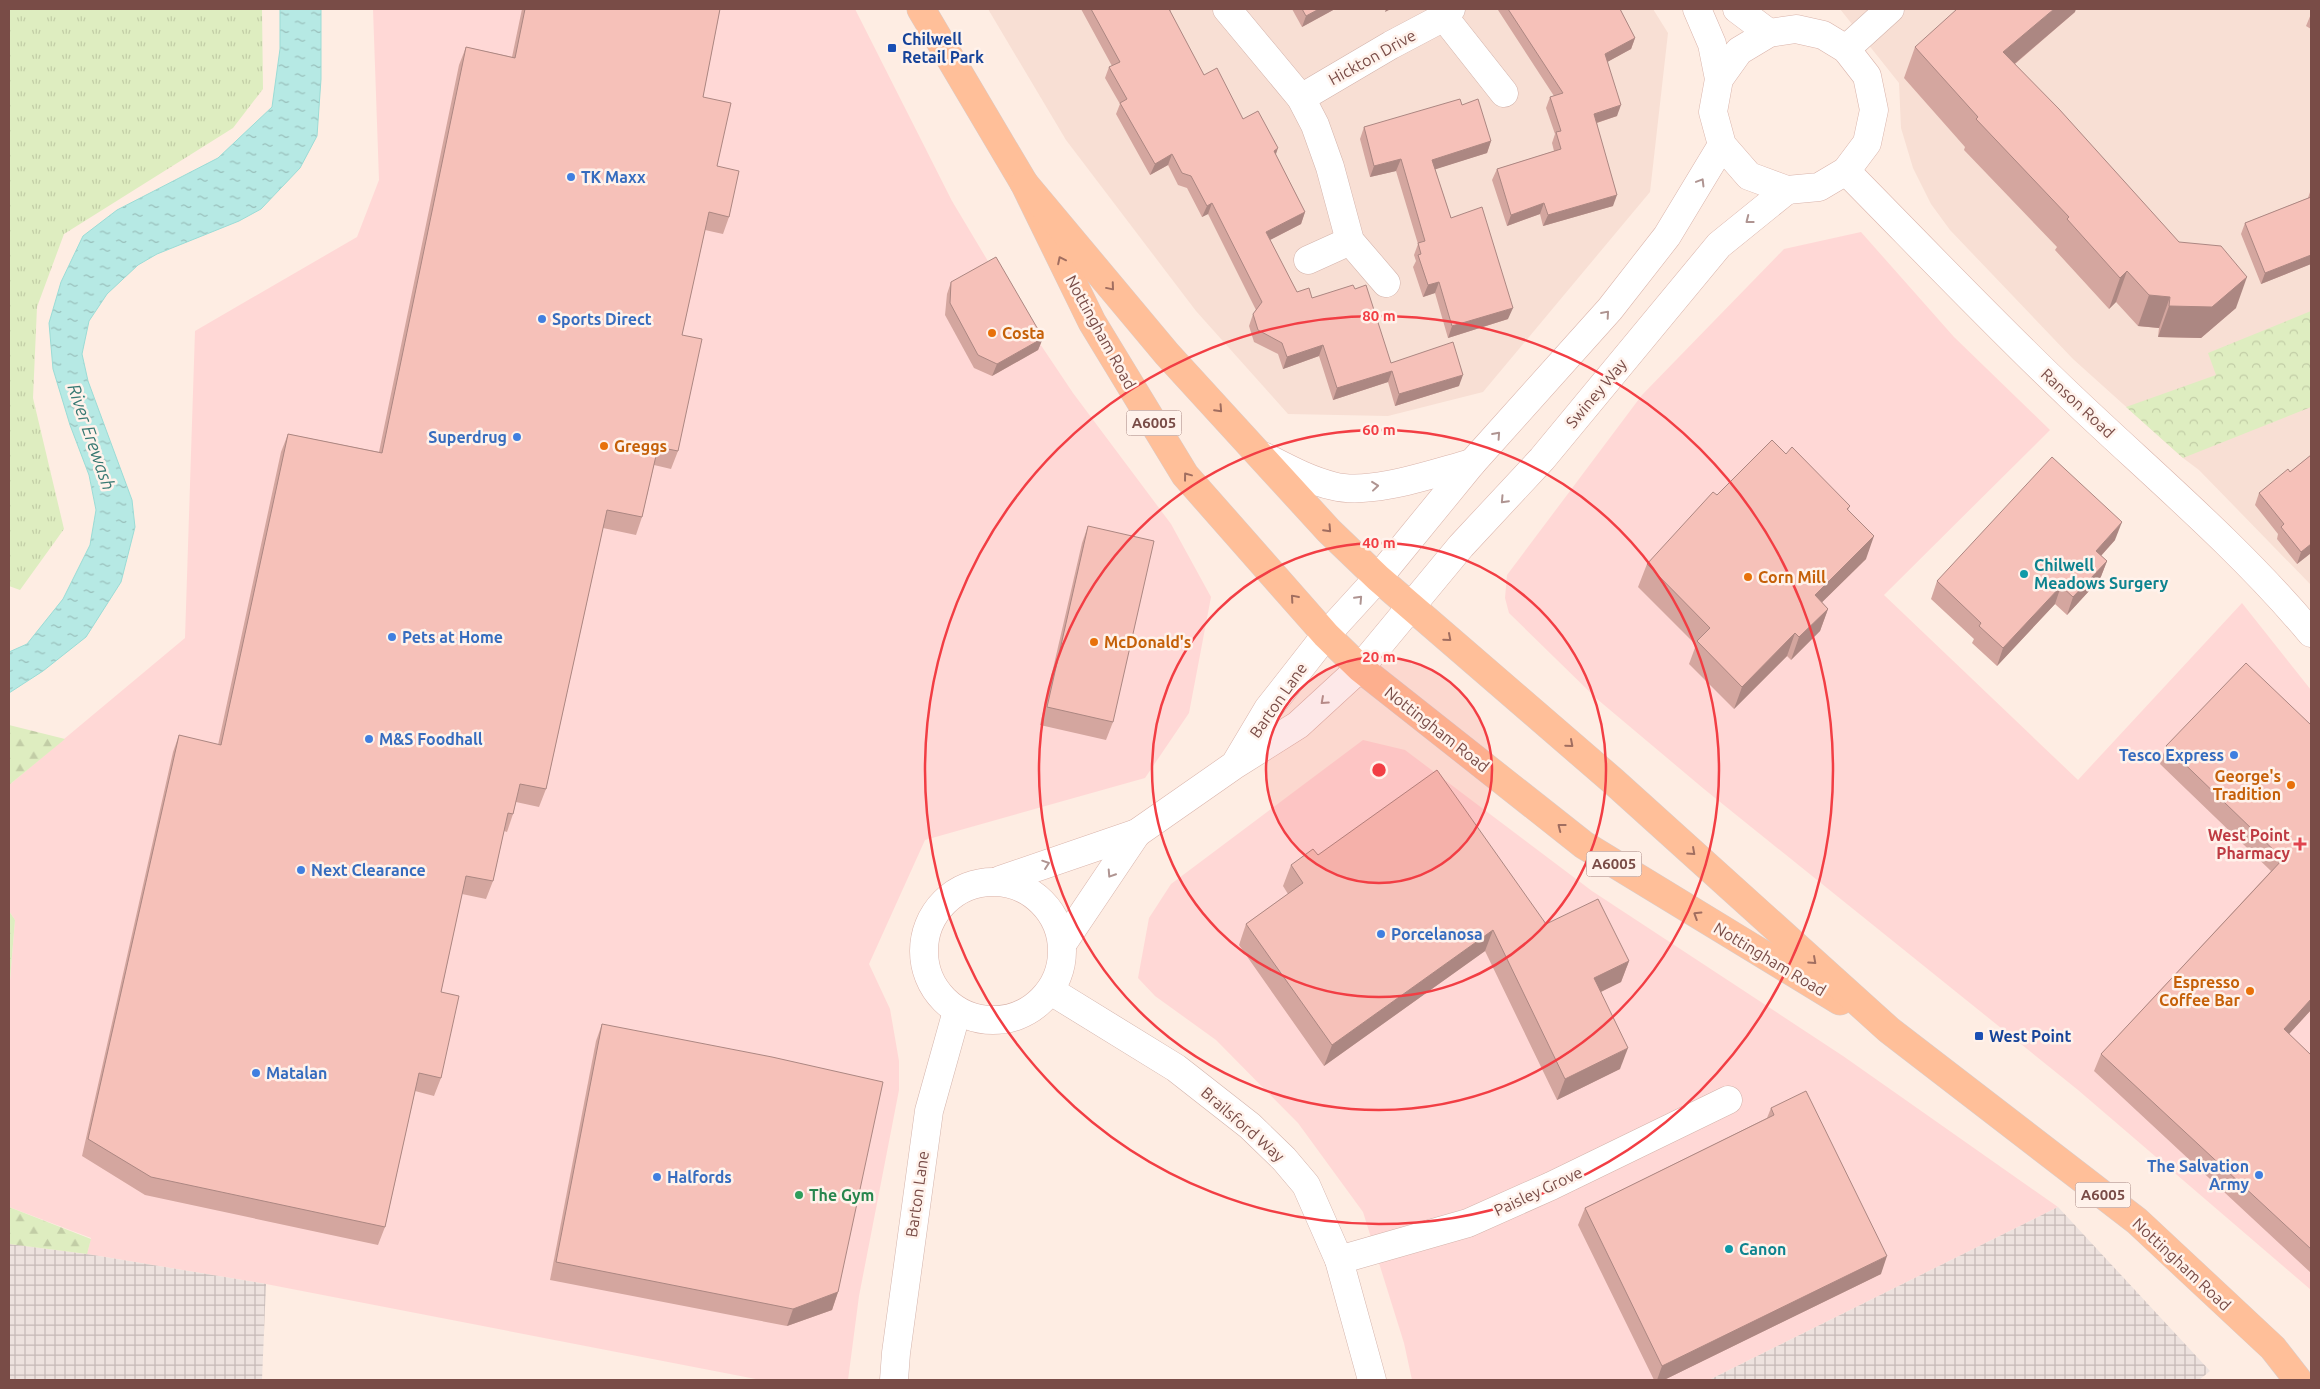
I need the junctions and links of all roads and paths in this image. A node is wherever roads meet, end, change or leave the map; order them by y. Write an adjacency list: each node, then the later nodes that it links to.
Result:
1 (922, 9): 14 (main road, Nottingham Road / A6005)
2 (1227, 9): 11 (street)
3 (1697, 9): 9 (street)
4 (1737, 9): 7 (street)
5 (1890, 9): 8 (street)
6 (1447, 13): 10 (street, Hickton Drive); 11 (street, Hickton Drive)
7 (1769, 33): 8 (street); 9 (street)
8 (1846, 49): 13 (street)
9 (1720, 79): 12 (street)
10 (1504, 93)
11 (1301, 98): 16 (street)
12 (1722, 145): 15 (street); 20 (street, one-way to 12)
13 (1846, 171): 15 (street); 23 (street, Ranson Road)
14 (1024, 183): 19 (main road, Nottingham Road / A6005, one-way to 19); 24 (main road, Nottingham Road / A6005, one-way to 14)
15 (1787, 190): 22 (street, Swiney Way, one-way to 22)
16 (1350, 241): 17 (street); 18 (street)
17 (1308, 260)
18 (1386, 282)
19 (1263, 456): 20 (street, one-way to 20); 21 (main road, Nottingham Road / A6005, one-way to 21)
20 (1472, 463): 21 (street)
21 (1378, 578): 22 (main road, Nottingham Road / A6005); 24 (street, one-way to 21)
22 (1411, 606): 25 (street, Swiney Way); 32 (main road, Nottingham Road / A6005, one-way to 32)
23 (2311, 633)
24 (1326, 635): 25 (main road, Nottingham Road / A6005); 26 (street, Barton Lane)
25 (1360, 668): 26 (street, Barton Lane, one-way to 26); 32 (main road, Nottingham Road / A6005, one-way to 25)
26 (1233, 766): 27 (street, Barton Lane)
27 (1137, 833): 28 (street, Barton Lane, one-way to 27); 29 (street, Barton Lane, one-way to 29)
28 (1000, 880): 29 (street, Barton Lane); 31 (street, Barton Lane)
29 (1063, 943): 30 (street, Barton Lane)
30 (1051, 991): 31 (street, Barton Lane); 34 (street, Brailsford Way)
31 (957, 1011): 35 (street, Barton Lane)
32 (1889, 1030): 37 (main road, Nottingham Road / A6005)
33 (1728, 1100): 34 (street, Paisley Grove)
34 (1340, 1260): 36 (street, Brailsford Way)
35 (894, 1380)
36 (1372, 1380)
37 (2298, 1380)

